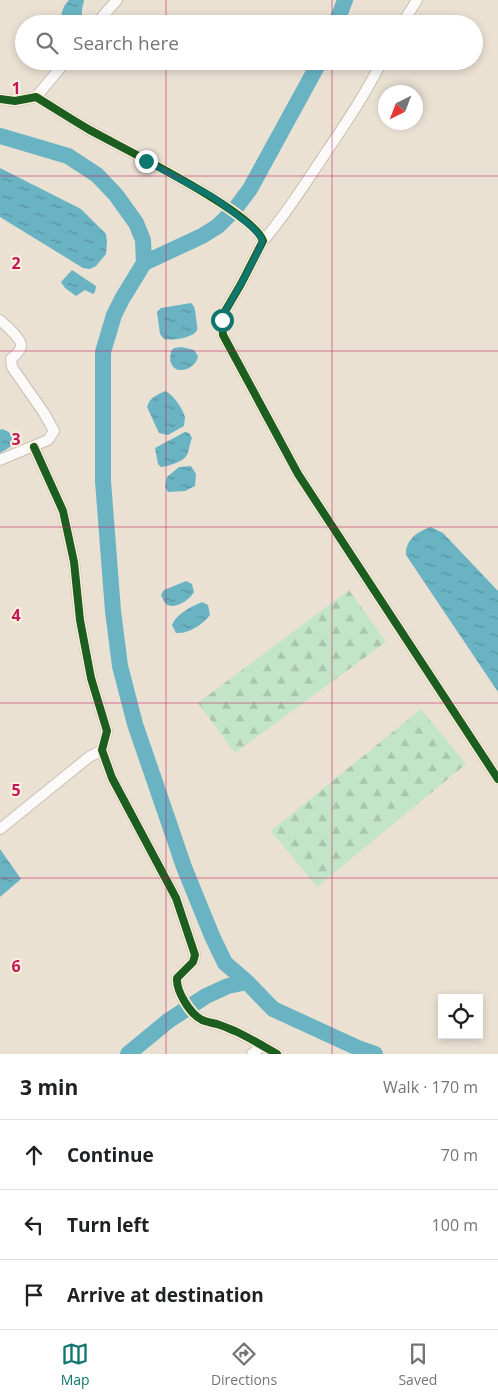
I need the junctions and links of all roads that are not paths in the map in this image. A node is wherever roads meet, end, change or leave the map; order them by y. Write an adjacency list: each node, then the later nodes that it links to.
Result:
1 (117, 0): 3 (street)
2 (417, 0): 4 (street)
3 (104, 15)
4 (408, 15)
5 (58, 70): 7 (street)
6 (377, 70): 9 (street)
7 (36, 97): 8 (street); 9 (street)
8 (0, 99)
9 (262, 241): 14 (street)
10 (0, 320): 11 (street)
11 (34, 446): 12 (street); 13 (street)
12 (0, 460)
13 (102, 750): 15 (street); 16 (street)
14 (497, 777)
15 (0, 829)
16 (262, 1046): 17 (street); 18 (street)
17 (252, 1054)
18 (277, 1054)

